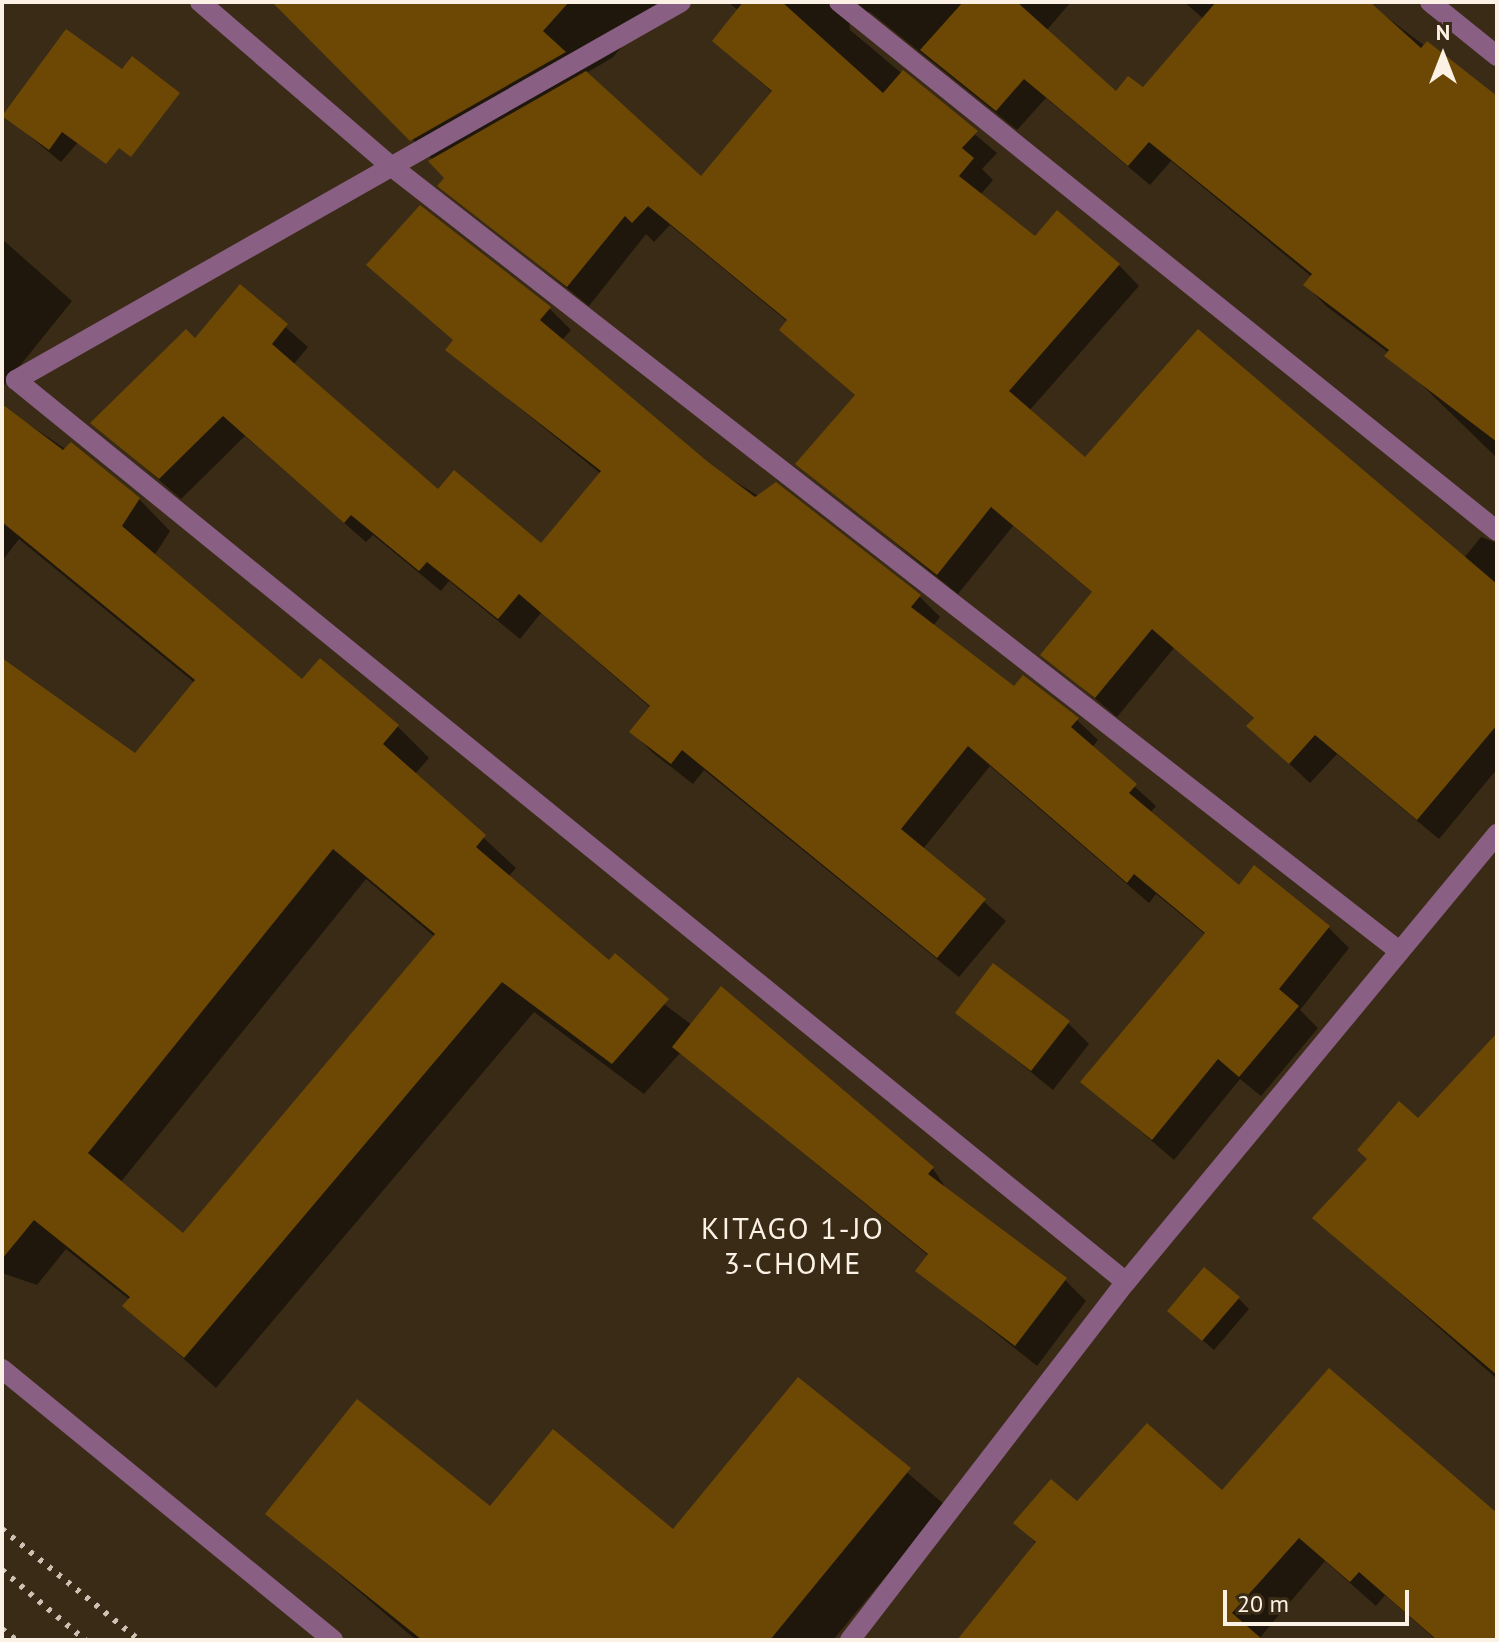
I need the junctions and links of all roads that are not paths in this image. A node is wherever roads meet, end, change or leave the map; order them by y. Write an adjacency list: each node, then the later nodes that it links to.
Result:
1 (681, 2): 6 (street)
2 (839, 2): 7 (street)
3 (1430, 2): 5 (street)
4 (204, 3): 6 (street)
5 (1497, 56)
6 (391, 166): 9 (street); 10 (street)
7 (1497, 531)
8 (1497, 834): 9 (street)
9 (1399, 951): 10 (street)
10 (1126, 1282): 13 (street)
11 (2, 1369): 12 (street)
12 (333, 1640)
13 (850, 1640)

